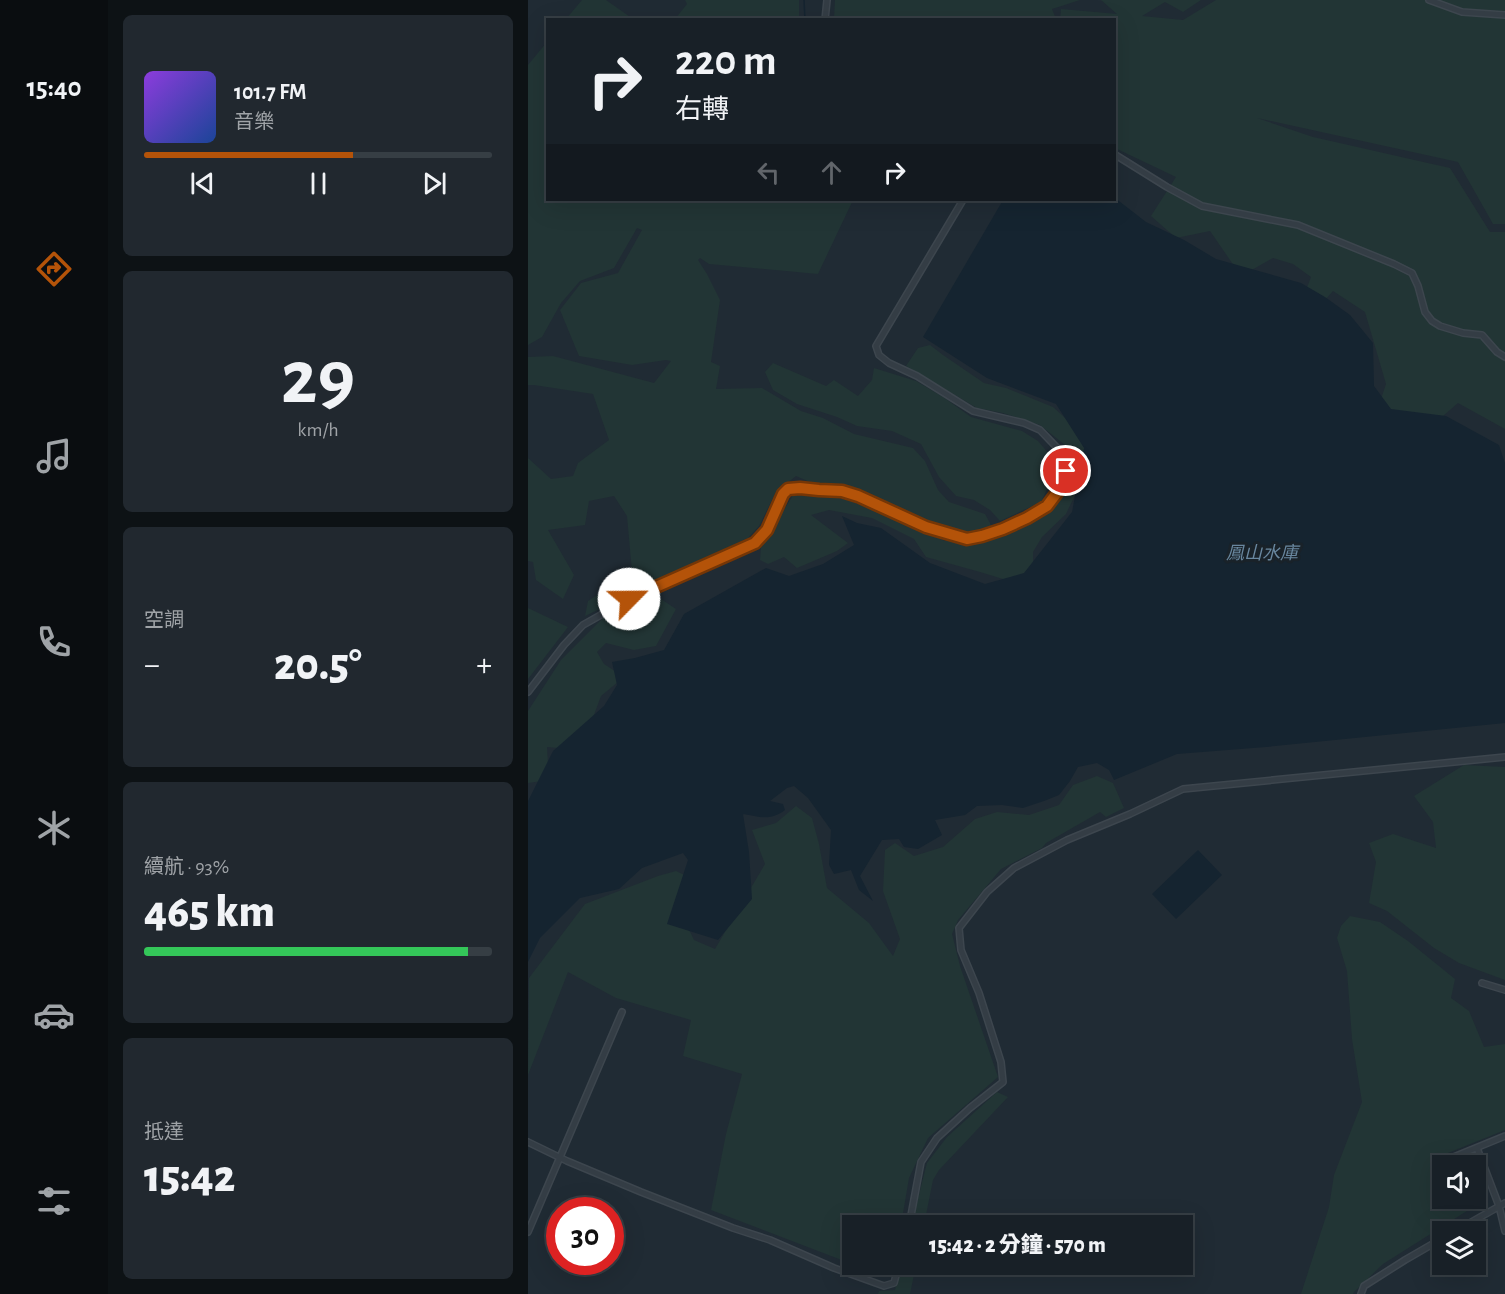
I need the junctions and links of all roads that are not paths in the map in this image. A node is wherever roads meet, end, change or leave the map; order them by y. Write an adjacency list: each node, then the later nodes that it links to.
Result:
1 (827, 0): 4 (street)
2 (1429, 0): 3 (street)
3 (1505, 15)
4 (825, 18)
5 (1116, 155): 7 (street)
6 (962, 201): 8 (street)
7 (1505, 357)
8 (528, 692)
9 (1505, 757): 19 (street)
10 (1482, 983): 11 (street)
11 (1505, 990)
12 (621, 1012): 17 (street)
13 (1505, 1136): 15 (street)
14 (528, 1142): 17 (street)
15 (1477, 1148): 16 (street); 18 (street)
16 (1460, 1155)
17 (560, 1157): 22 (street); 24 (street)
18 (1502, 1205): 20 (street); 21 (street)
19 (911, 1215)
20 (1474, 1221)
21 (1505, 1231)
22 (528, 1232)
23 (1432, 1244): 27 (street)
24 (842, 1271)
25 (853, 1275): 26 (street)
26 (896, 1275)
27 (1360, 1294)

